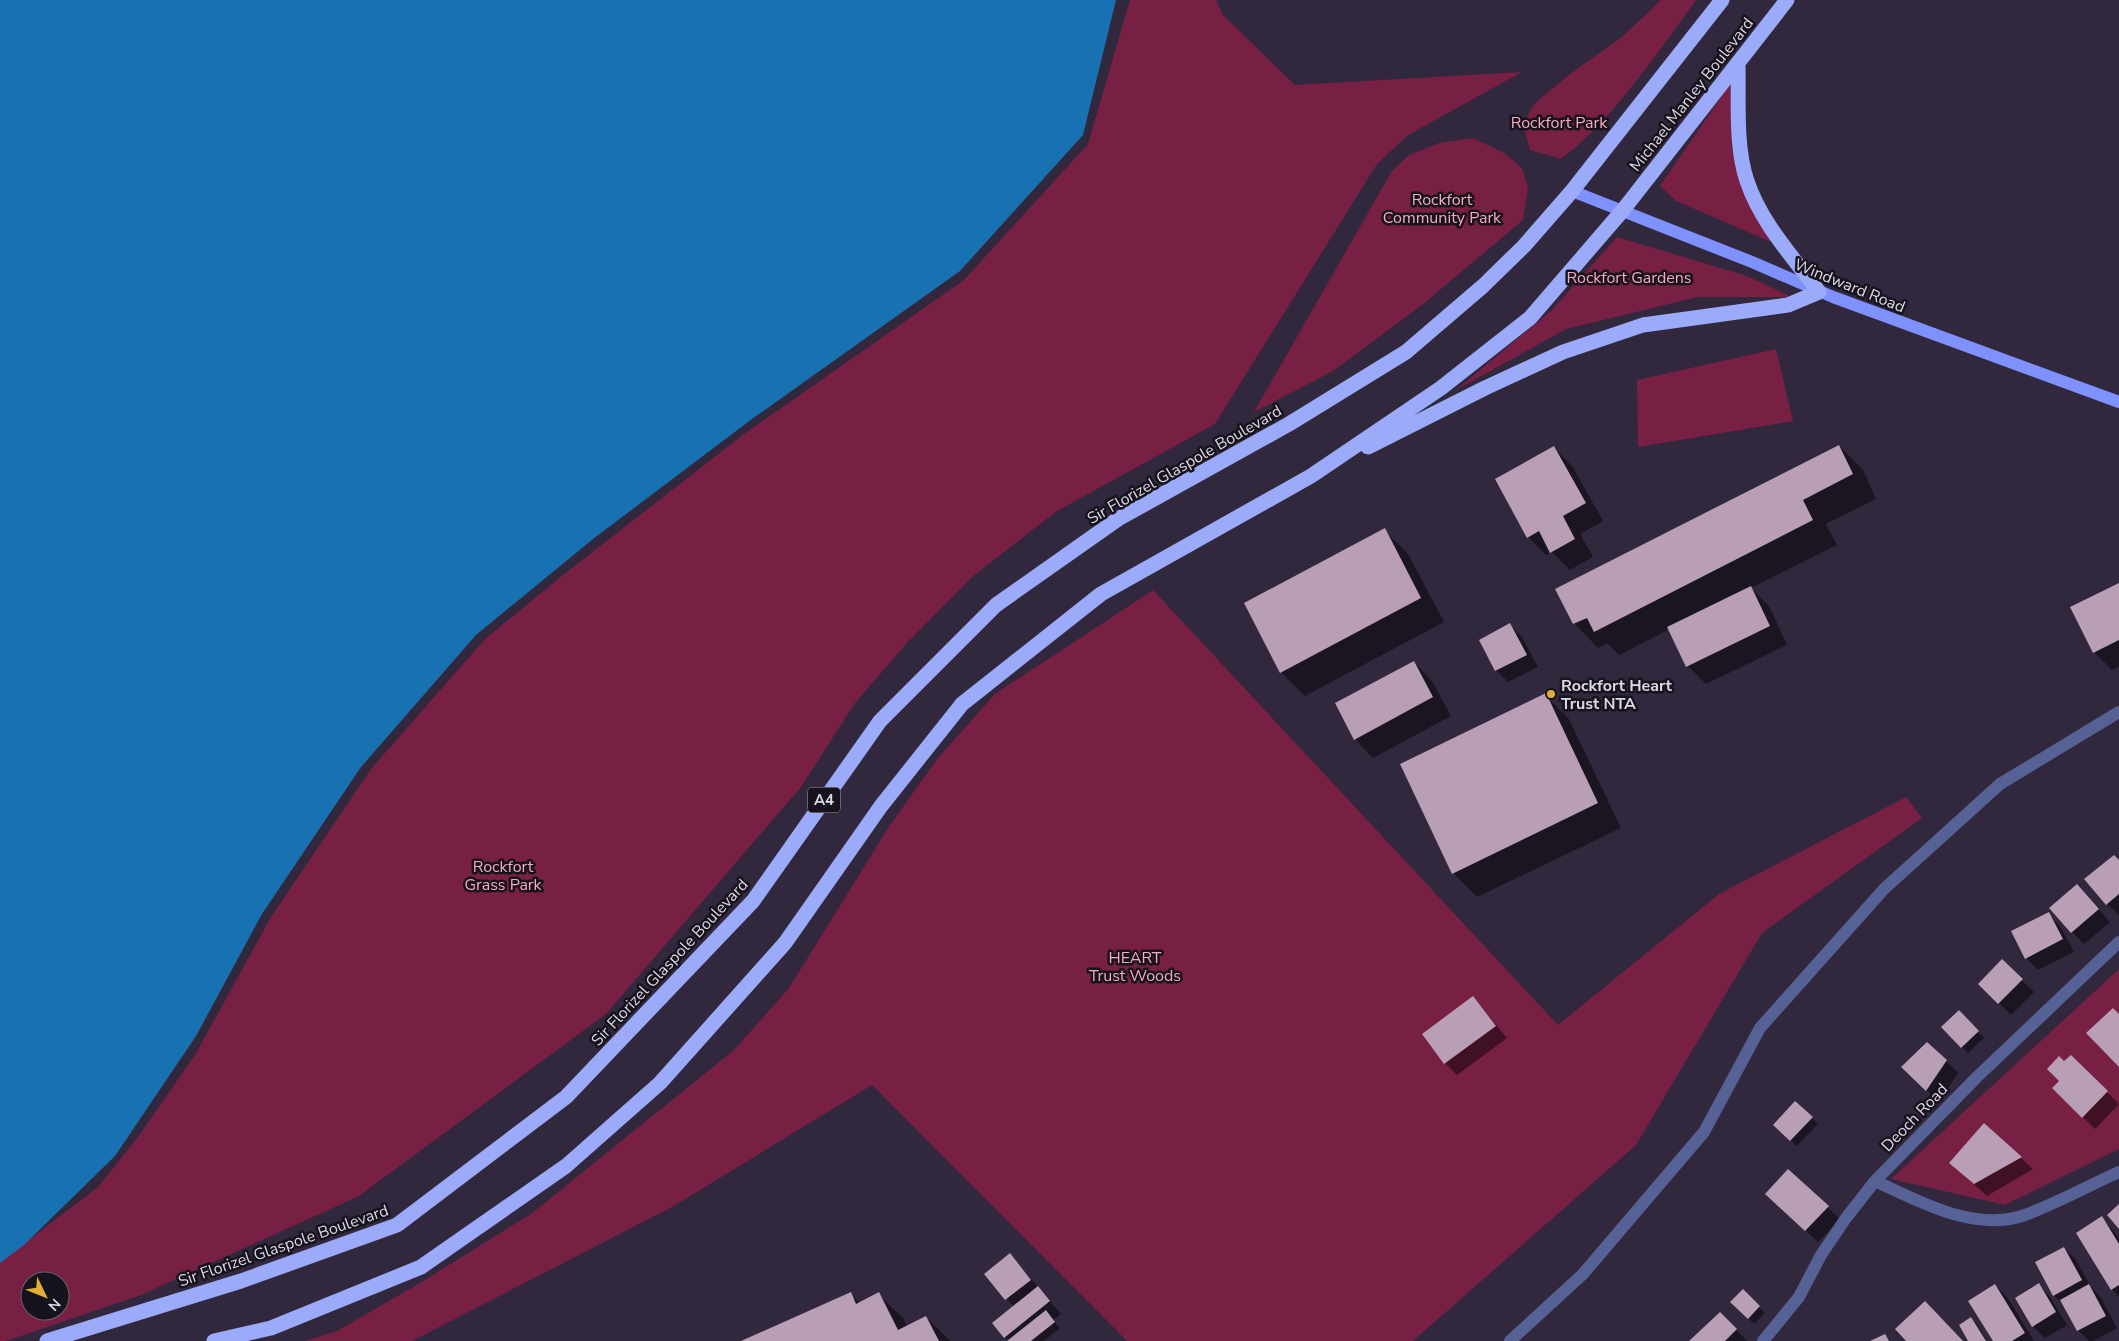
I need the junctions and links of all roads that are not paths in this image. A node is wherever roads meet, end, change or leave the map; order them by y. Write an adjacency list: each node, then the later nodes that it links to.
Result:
1 (1722, 0): 4 (highway, Michael Manley Boulevard)
2 (1787, 0): 3 (highway, Michael Manley Boulevard)
3 (1738, 63): 5 (highway, Michael Manley Boulevard); 6 (highway)
4 (1572, 191): 5 (main road, Windward Road); 13 (highway, Sir Florizel Glaspole Boulevard / A4)
5 (1622, 210): 6 (main road, Windward Road); 8 (highway)
6 (1820, 292): 7 (main road, Windward Road); 8 (highway)
7 (2119, 402)
8 (1311, 476): 14 (highway)
9 (2119, 712): 15 (street)
10 (2119, 942): 12 (street, Deoch Road)
11 (2119, 1172): 12 (street)
12 (1874, 1181): 16 (street, Deoch Road)
13 (47, 1341)
14 (214, 1341)
15 (1510, 1341)
16 (1763, 1341)

